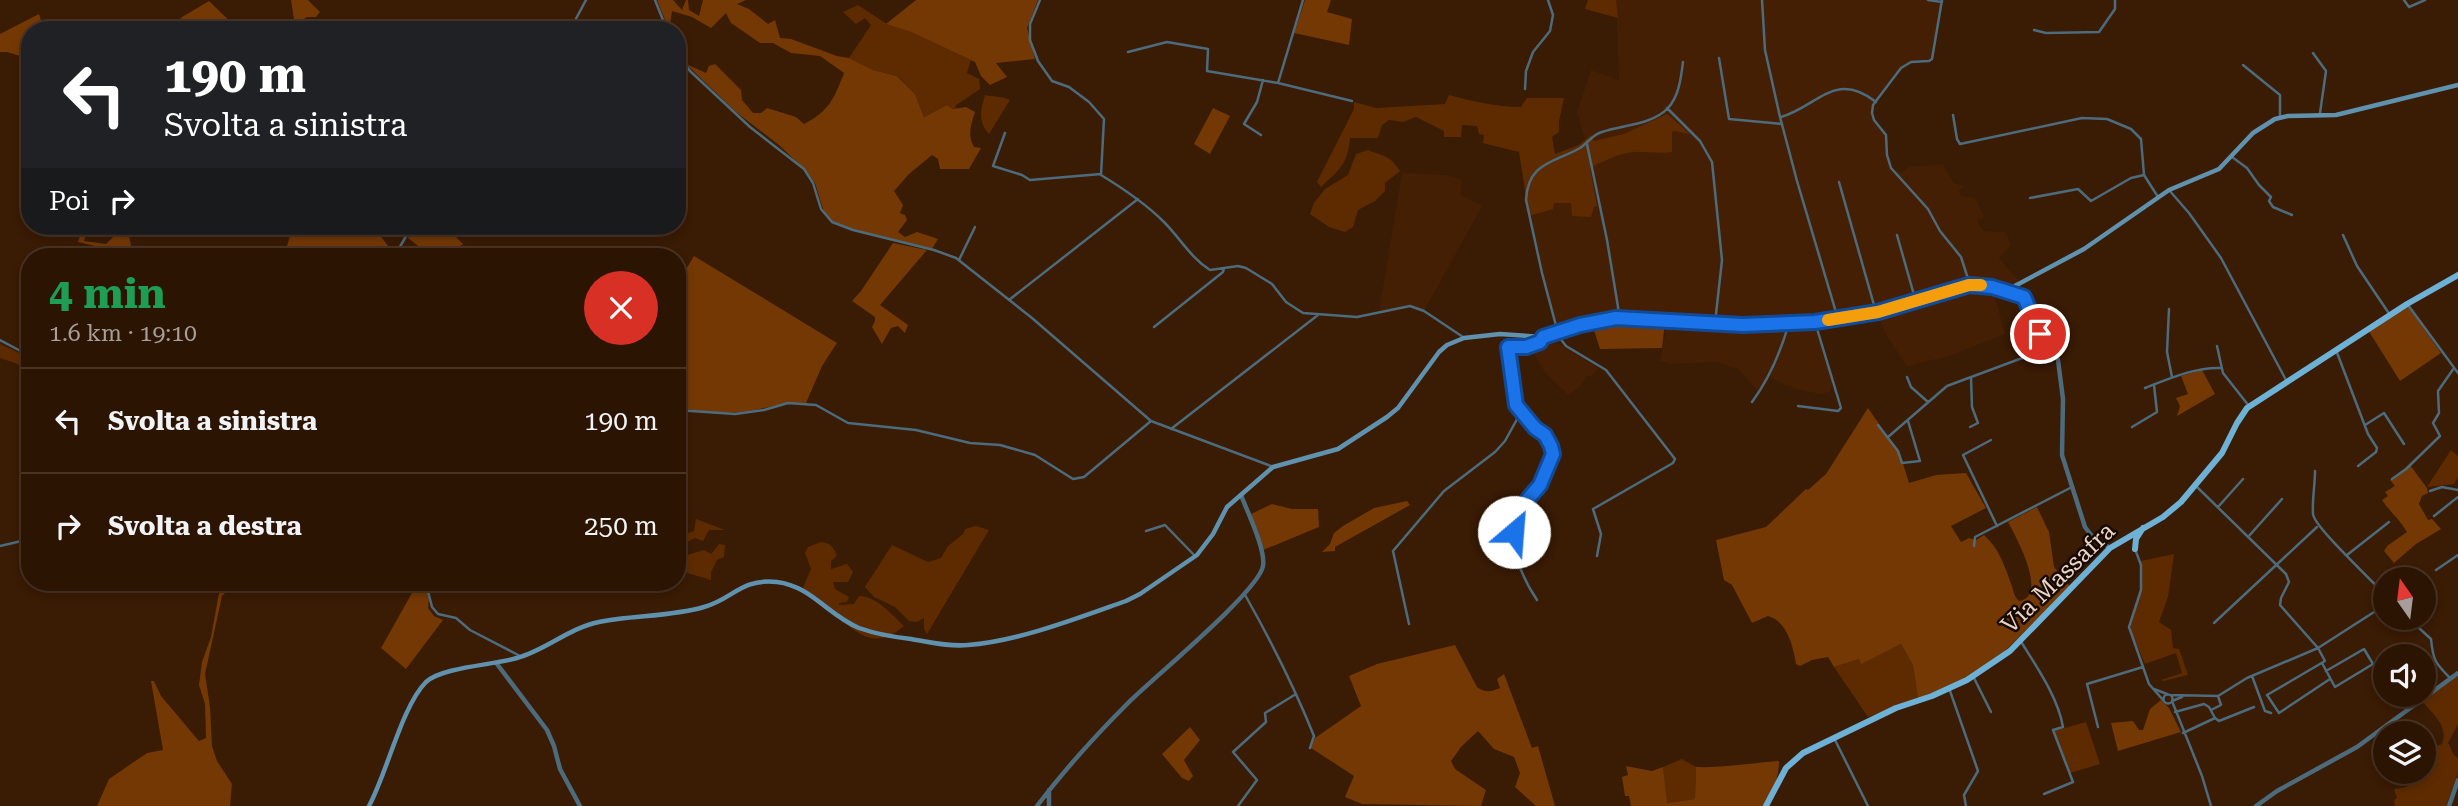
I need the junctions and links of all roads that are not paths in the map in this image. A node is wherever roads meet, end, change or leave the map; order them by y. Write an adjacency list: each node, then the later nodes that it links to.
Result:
1 (586, 0): 12 (street)
2 (655, 0): 13 (street)
3 (1040, 0): 37 (street)
4 (1304, 0): 22 (street)
5 (1548, 0): 24 (street)
6 (1762, 0): 29 (street)
7 (1928, 0): 11 (street)
8 (2115, 0): 14 (street)
9 (2404, 0): 10 (street)
10 (2425, 0)
11 (1942, 1): 26 (street)
12 (575, 21)
13 (663, 21)
14 (2034, 30)
15 (1128, 52): 21 (street)
16 (2313, 53): 31 (street)
17 (1719, 58): 32 (street)
18 (1683, 62): 27 (street)
19 (686, 65): 48 (street)
20 (2243, 65): 30 (street)
21 (1263, 80): 22 (street); 34 (street)
22 (1278, 83): 25 (street)
23 (2458, 85): 31 (main road)
24 (1525, 89)
25 (1352, 101)
26 (1875, 102): 29 (street); 51 (street)
27 (1667, 108): 35 (street); 63 (street)
28 (1953, 115): 38 (street)
29 (1780, 117): 32 (street)
30 (2280, 117): 31 (main road); 36 (main road)
31 (2320, 117)
32 (1782, 124): 61 (street)
33 (1005, 133): 37 (street)
34 (1261, 135)
35 (1586, 144): 60 (street); 66 (street)
36 (2232, 157): 40 (main road); 44 (street)
37 (1101, 174): 43 (street)
38 (2144, 175): 41 (street); 42 (street)
39 (1839, 182): 57 (street)
40 (2169, 190): 41 (main road); 82 (street)
41 (2158, 197): 52 (main road)
42 (2030, 198)
43 (1138, 199): 49 (street); 53 (street)
44 (2292, 215)
45 (975, 228): 48 (street)
46 (1898, 235): 54 (street)
47 (2343, 235): 59 (street)
48 (959, 260): 53 (street)
49 (1224, 268): 58 (street); 65 (street)
50 (2458, 275): 55 (main road, Via Massafra)
51 (1969, 285): 52 (main road); 54 (main road)
52 (2011, 290): 71 (street)
53 (1009, 300): 92 (street)
54 (1916, 302): 57 (main road)
55 (2407, 304): 59 (main road, Via Massafra); 75 (street)
56 (2169, 309): 81 (street)
57 (1876, 312): 61 (main road)
58 (1319, 314): 68 (street); 97 (street)
59 (2390, 315): 73 (main road, Via Massafra)
60 (1620, 319): 63 (main road); 66 (main road)
61 (1838, 319): 62 (main road)
62 (1815, 322): 64 (main road); 87 (street)
63 (1715, 323): 64 (main road)
64 (1789, 323): 85 (street)
65 (1154, 327)
66 (1558, 333): 67 (main road); 131 (street)
67 (1543, 337): 68 (main road); 90 (street)
68 (1464, 338): 102 (main road)
69 (0, 340): 72 (street)
70 (2217, 346): 76 (street)
71 (2052, 347): 80 (street); 107 (street)
72 (21, 351)
73 (2336, 351): 82 (main road, Via Massafra); 94 (street)
74 (2458, 359): 75 (street)
75 (2451, 363): 77 (street)
76 (2221, 368): 81 (street); 88 (street)
77 (2454, 368): 78 (street); 105 (street)
78 (2458, 373)
79 (1907, 377): 86 (street)
80 (1971, 377): 86 (street); 95 (street)
81 (2172, 377): 83 (street)
82 (2287, 382): 88 (main road, Via Massafra)
83 (2154, 385): 84 (street); 96 (street)
84 (2145, 388)
85 (1752, 402)
86 (1928, 402): 91 (street)
87 (1798, 406)
88 (2250, 407): 106 (main road, Via Massafra)
89 (686, 411): 92 (street)
90 (1521, 412): 137 (street); 140 (street)
91 (1908, 420): 98 (street); 98 (street)
92 (1151, 421): 97 (street)
93 (1878, 425): 98 (street)
94 (2365, 425): 100 (street); 101 (street)
95 (1970, 427)
96 (2132, 427)
97 (1171, 429): 102 (street)
98 (1888, 437)
99 (1991, 440): 116 (street)
100 (2404, 444)
101 (2358, 466)
102 (1273, 467): 110 (main road)
103 (2315, 471): 118 (street)
104 (2243, 479): 113 (street)
105 (2392, 479)
106 (2196, 486): 113 (street); 117 (main road, Via Massafra)
107 (2072, 487): 116 (street); 127 (street)
108 (2458, 489): 109 (street)
109 (2430, 491)
110 (1241, 495): 130 (main road); 136 (street)
111 (2458, 496): 114 (street)
112 (2282, 499): 121 (street)
113 (2218, 507): 121 (street)
114 (2434, 516)
115 (2389, 522): 128 (street)
116 (1997, 526): 125 (street)
117 (2144, 527): 120 (main road, Via Massafra); 126 (main road)
118 (2317, 527): 128 (street); 132 (street)
119 (1146, 531): 130 (street)
120 (2130, 534): 123 (main road, Via Massafra); 126 (main road)
121 (2248, 537): 132 (street)
122 (21, 541): 124 (street)
123 (2119, 542): 126 (main road); 127 (main road, Via Massafra)
124 (0, 546)
125 (1974, 546)
126 (2134, 546): 147 (street)
127 (2110, 548): 142 (main road, Via Massafra)
128 (2347, 555): 134 (street)
129 (2458, 555): 133 (street)
130 (1195, 556): 144 (main road)
131 (1597, 556)
132 (2277, 564): 139 (street); 143 (street)
133 (2436, 570)
134 (2373, 582)
135 (428, 591): 144 (street)
136 (1244, 593): 156 (street); 173 (street)
137 (1537, 600)
138 (2373, 613): 143 (street)
139 (2214, 623)
140 (1409, 624)
141 (2421, 630): 152 (street)
142 (2021, 640): 150 (main road, Via Massafra); 174 (street)
143 (2318, 648): 145 (street); 151 (street)
144 (522, 657): 146 (main road)
145 (2322, 663): 148 (street); 153 (street)
146 (497, 664): 175 (main road); 176 (street)
147 (2143, 667): 155 (street); 168 (street)
148 (2326, 671): 153 (street); 153 (street)
149 (2458, 673): 152 (street)
150 (1973, 676): 154 (main road, Via Massafra); 164 (street)
151 (2252, 676): 159 (street); 166 (street)
152 (2450, 678): 184 (street)
153 (2330, 679)
154 (1949, 688): 170 (main road, Via Massafra); 182 (street)
155 (2154, 689): 157 (street); 161 (street)
156 (1296, 694): 171 (street); 179 (street)
157 (2169, 695): 158 (street); 160 (street); 161 (street)
158 (2183, 696): 159 (street); 160 (street)
159 (2218, 696): 163 (street)
160 (2172, 701): 161 (street); 165 (street)
161 (2165, 702): 165 (street)
162 (2254, 707): 167 (street)
163 (2211, 710): 165 (street); 167 (street)
164 (1992, 712)
165 (2175, 712): 169 (street)
166 (2270, 713)
167 (2216, 718): 169 (street)
168 (2098, 727)
169 (2183, 733): 183 (street)
170 (1834, 738): 180 (main road, Via Massafra); 181 (street)
171 (1310, 748)
172 (2458, 780): 185 (street)
173 (1049, 789): 177 (street); 178 (street)
174 (2044, 794)
175 (369, 806)
176 (580, 806)
177 (1037, 806)
178 (1049, 806)
179 (1238, 806)
180 (1766, 806)
181 (1868, 806)
182 (1966, 806)
183 (2211, 806)
184 (2256, 806)
185 (2449, 806)

